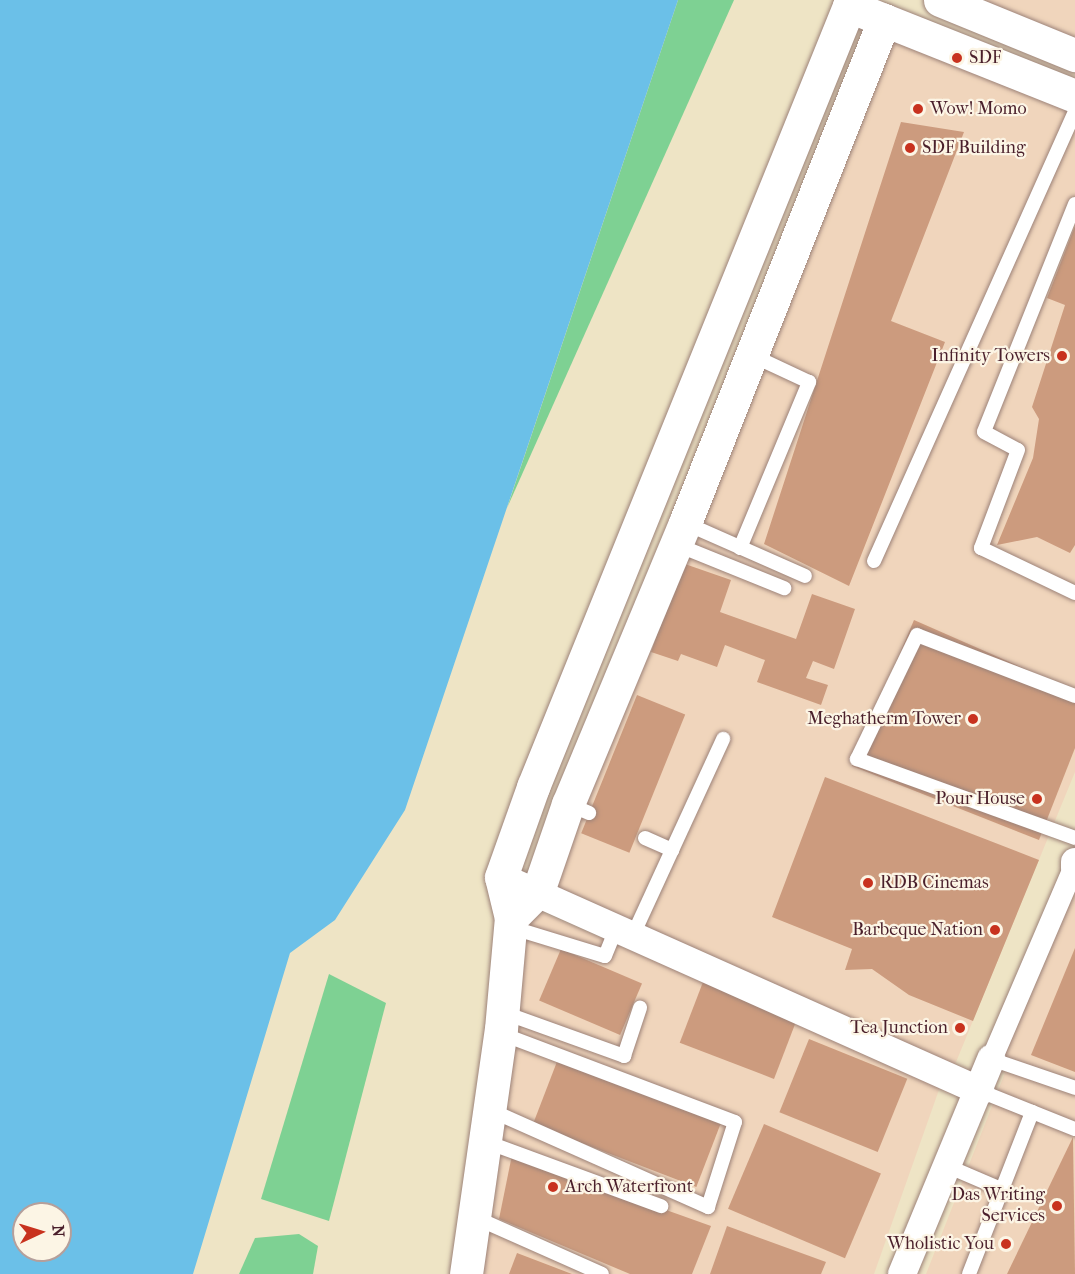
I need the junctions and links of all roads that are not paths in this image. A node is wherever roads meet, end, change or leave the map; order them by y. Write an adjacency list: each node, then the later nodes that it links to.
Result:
1 (940, 0): 4 (street)
2 (850, 3): 3 (street); 8 (street)
3 (888, 10): 5 (street); 9 (street)
4 (1075, 55)
5 (1075, 96)
6 (1075, 111): 14 (lane)
7 (1075, 204): 17 (lane)
8 (734, 294): 9 (street); 13 (street)
9 (770, 308): 10 (street)
10 (751, 355): 11 (street); 12 (lane)
11 (674, 546): 12 (lane); 13 (street); 16 (lane); 20 (street)
12 (740, 548): 15 (lane)
13 (628, 555): 18 (street)
14 (874, 561)
15 (805, 576)
16 (784, 588)
17 (1075, 593)
18 (574, 685): 20 (street); 22 (street)
19 (1075, 696): 25 (lane)
20 (611, 701): 23 (street)
21 (723, 739): 26 (lane)
22 (533, 787): 23 (street); 28 (street)
23 (579, 809): 29 (street)
24 (645, 838): 26 (lane)
25 (1075, 838)
26 (672, 850): 31 (lane)
27 (1074, 866): 34 (street)
28 (501, 877): 29 (street); 30 (street)
29 (538, 891): 30 (street); 31 (street)
30 (510, 922): 31 (lane); 33 (street)
31 (625, 931): 36 (street)
32 (640, 1008): 33 (lane)
33 (501, 1022): 37 (street); 37 (lane)
34 (991, 1059): 35 (lane); 36 (street)
35 (1075, 1088)
36 (980, 1090): 38 (lane); 41 (street)
37 (488, 1109): 40 (street)
38 (1032, 1112): 39 (lane); 42 (lane)
39 (1075, 1130)
40 (484, 1141): 43 (lane); 44 (street)
41 (947, 1166): 42 (lane); 47 (street)
42 (1003, 1190): 48 (lane)
43 (661, 1206)
44 (474, 1217): 45 (street); 46 (lane)
45 (466, 1274)
46 (602, 1274)
47 (902, 1274)
48 (969, 1274)

